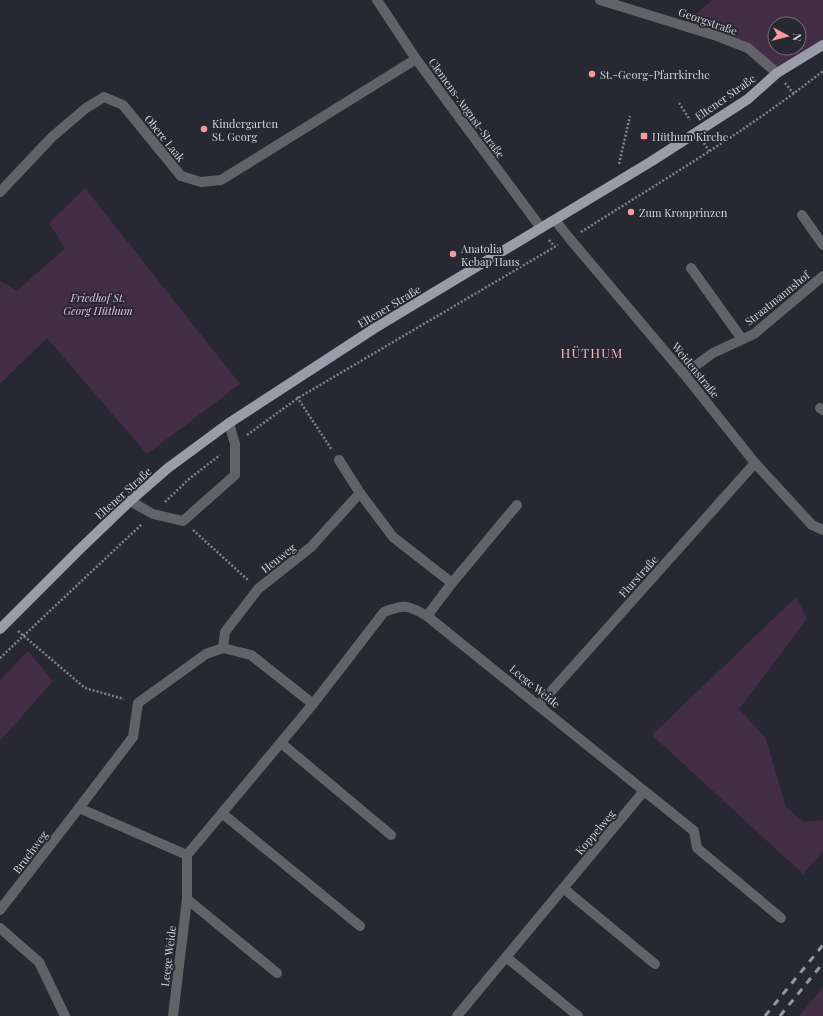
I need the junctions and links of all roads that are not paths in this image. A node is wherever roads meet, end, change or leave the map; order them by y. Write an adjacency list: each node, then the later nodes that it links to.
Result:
1 (377, 0): 4 (street, Clemens-August-Straße)
2 (600, 0): 5 (street, Georgstraße)
3 (823, 45): 5 (main road, Eltener Straße)
4 (416, 59): 6 (street, Obere Laak); 9 (street, Clemens-August-Straße)
5 (777, 73): 8 (main road, Eltener Straße)
6 (0, 192)
7 (802, 215): 10 (street)
8 (555, 220): 9 (main road, Eltener Straße); 14 (street, Weidenstraße)
9 (541, 228): 15 (main road, Eltener Straße)
10 (823, 244)
11 (691, 268): 13 (street)
12 (823, 276): 13 (street, Straatmannshof)
13 (742, 339): 14 (street, Straatmannshof)
14 (684, 374): 17 (street, Weidenstraße)
15 (229, 423): 19 (main road, Eltener Straße); 19 (street)
16 (339, 460): 18 (street)
17 (755, 463): 21 (street, Weidenstraße); 27 (street, Flurstraße)
18 (360, 493): 22 (street); 25 (street, Heuweg)
19 (130, 502): 24 (main road, Eltener Straße)
20 (517, 505): 22 (street)
21 (823, 530)
22 (452, 583): 23 (street)
23 (428, 616): 26 (street, Leege Weide); 27 (street, Leege Weide)
24 (0, 629)
25 (223, 648): 26 (street); 30 (street, Bruchweg)
26 (313, 704): 28 (street, Leege Weide)
27 (539, 705): 29 (street, Leege Weide)
28 (281, 743): 31 (street, Leege Weide); 32 (street)
29 (644, 791): 34 (street, Koppelweg); 37 (street, Leege Weide)
30 (79, 808): 33 (street); 36 (street, Bruchweg)
31 (223, 814): 33 (street, Leege Weide); 38 (street)
32 (391, 836)
33 (187, 855): 35 (street, Leege Weide)
34 (563, 888): 40 (street, Koppelweg); 41 (street)
35 (187, 899): 42 (street); 44 (street, Leege Weide)
36 (0, 910)
37 (781, 918)
38 (360, 926)
39 (0, 928): 43 (street)
40 (506, 957): 45 (street, Koppelweg); 46 (street)
41 (655, 964)
42 (277, 973)
43 (65, 1016)
44 (173, 1016)
45 (457, 1016)
46 (578, 1016)

